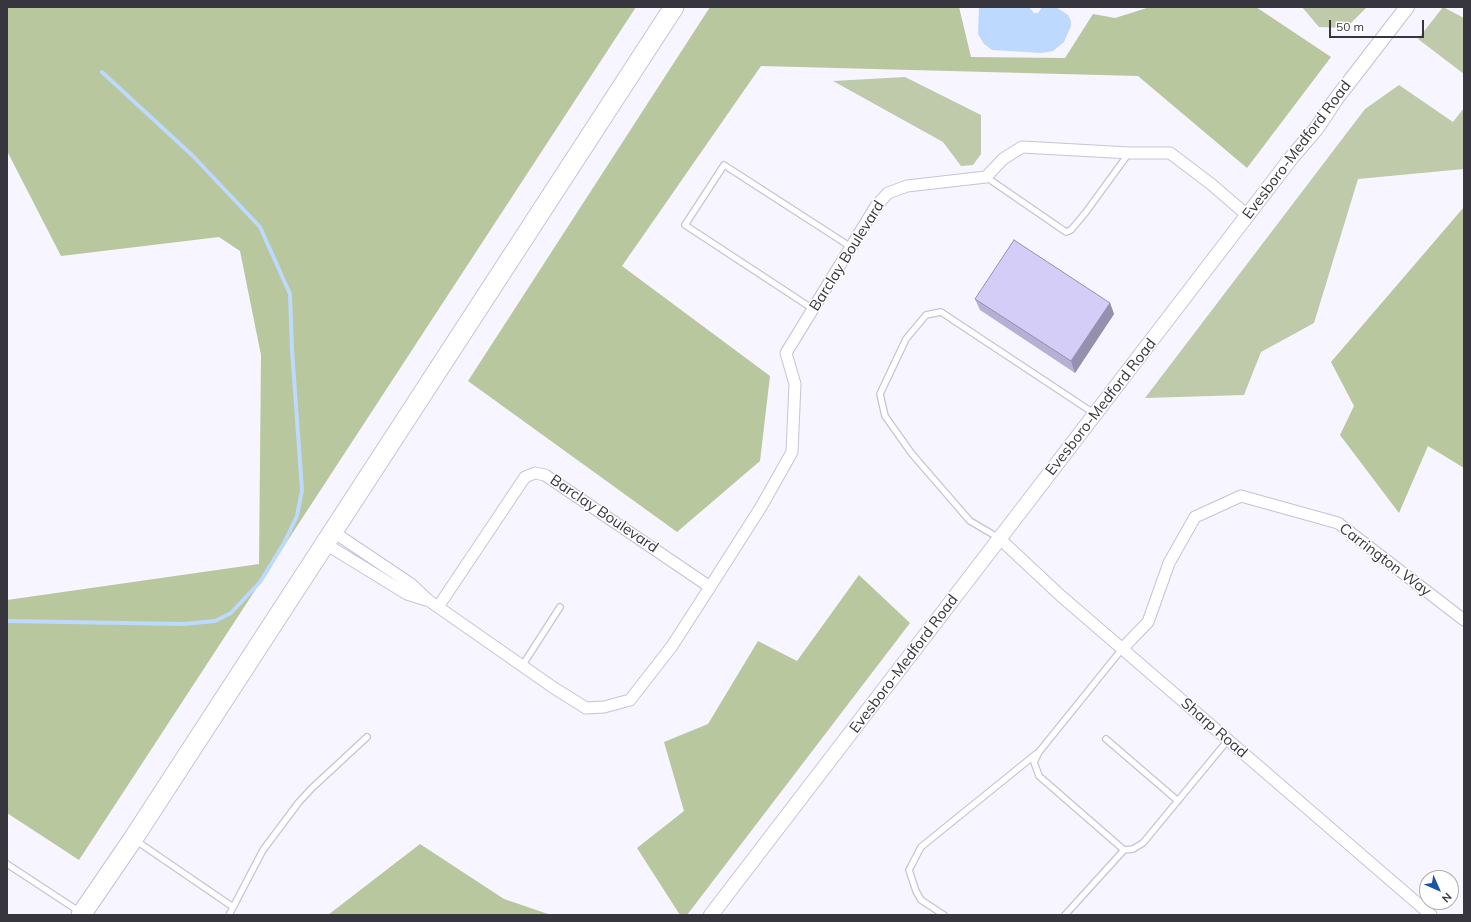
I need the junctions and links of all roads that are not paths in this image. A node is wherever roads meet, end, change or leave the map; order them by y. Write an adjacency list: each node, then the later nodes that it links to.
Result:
1 (674, 7): 9 (highway)
2 (1407, 7): 5 (street, Evesboro-Medford Road)
3 (1130, 153): 4 (street); 4 (lane); 5 (street)
4 (986, 177): 6 (street, Barclay Boulevard)
5 (1247, 215): 8 (street, Evesboro-Medford Road)
6 (851, 247): 7 (street, Barclay Boulevard); 7 (lane)
7 (813, 309): 11 (street, Barclay Boulevard)
8 (1095, 414): 10 (street, Evesboro-Medford Road); 10 (lane)
9 (328, 537): 12 (street, Barclay Boulevard); 22 (highway)
10 (1000, 539): 15 (street, Sharp Road); 28 (street, Evesboro-Medford Road)
11 (710, 587): 12 (street, Barclay Boulevard); 16 (street, Barclay Boulevard)
12 (438, 607): 16 (street, Barclay Boulevard)
13 (560, 607): 16 (lane)
14 (1464, 620): 15 (street, Carrington Way)
15 (1122, 649): 19 (street, Sharp Road); 20 (lane)
16 (522, 666)
17 (368, 737): 25 (lane)
18 (1106, 739): 21 (lane)
19 (1228, 740): 21 (lane); 31 (street, Sharp Road)
20 (1039, 752): 23 (lane); 29 (lane)
21 (1178, 801): 23 (lane)
22 (133, 839): 25 (lane); 26 (highway)
23 (1124, 850): 30 (lane)
24 (7, 864): 26 (lane)
25 (233, 907): 27 (lane)
26 (82, 914)
27 (229, 915)
28 (712, 915)
29 (944, 915)
30 (1065, 915)
31 (1431, 915)

